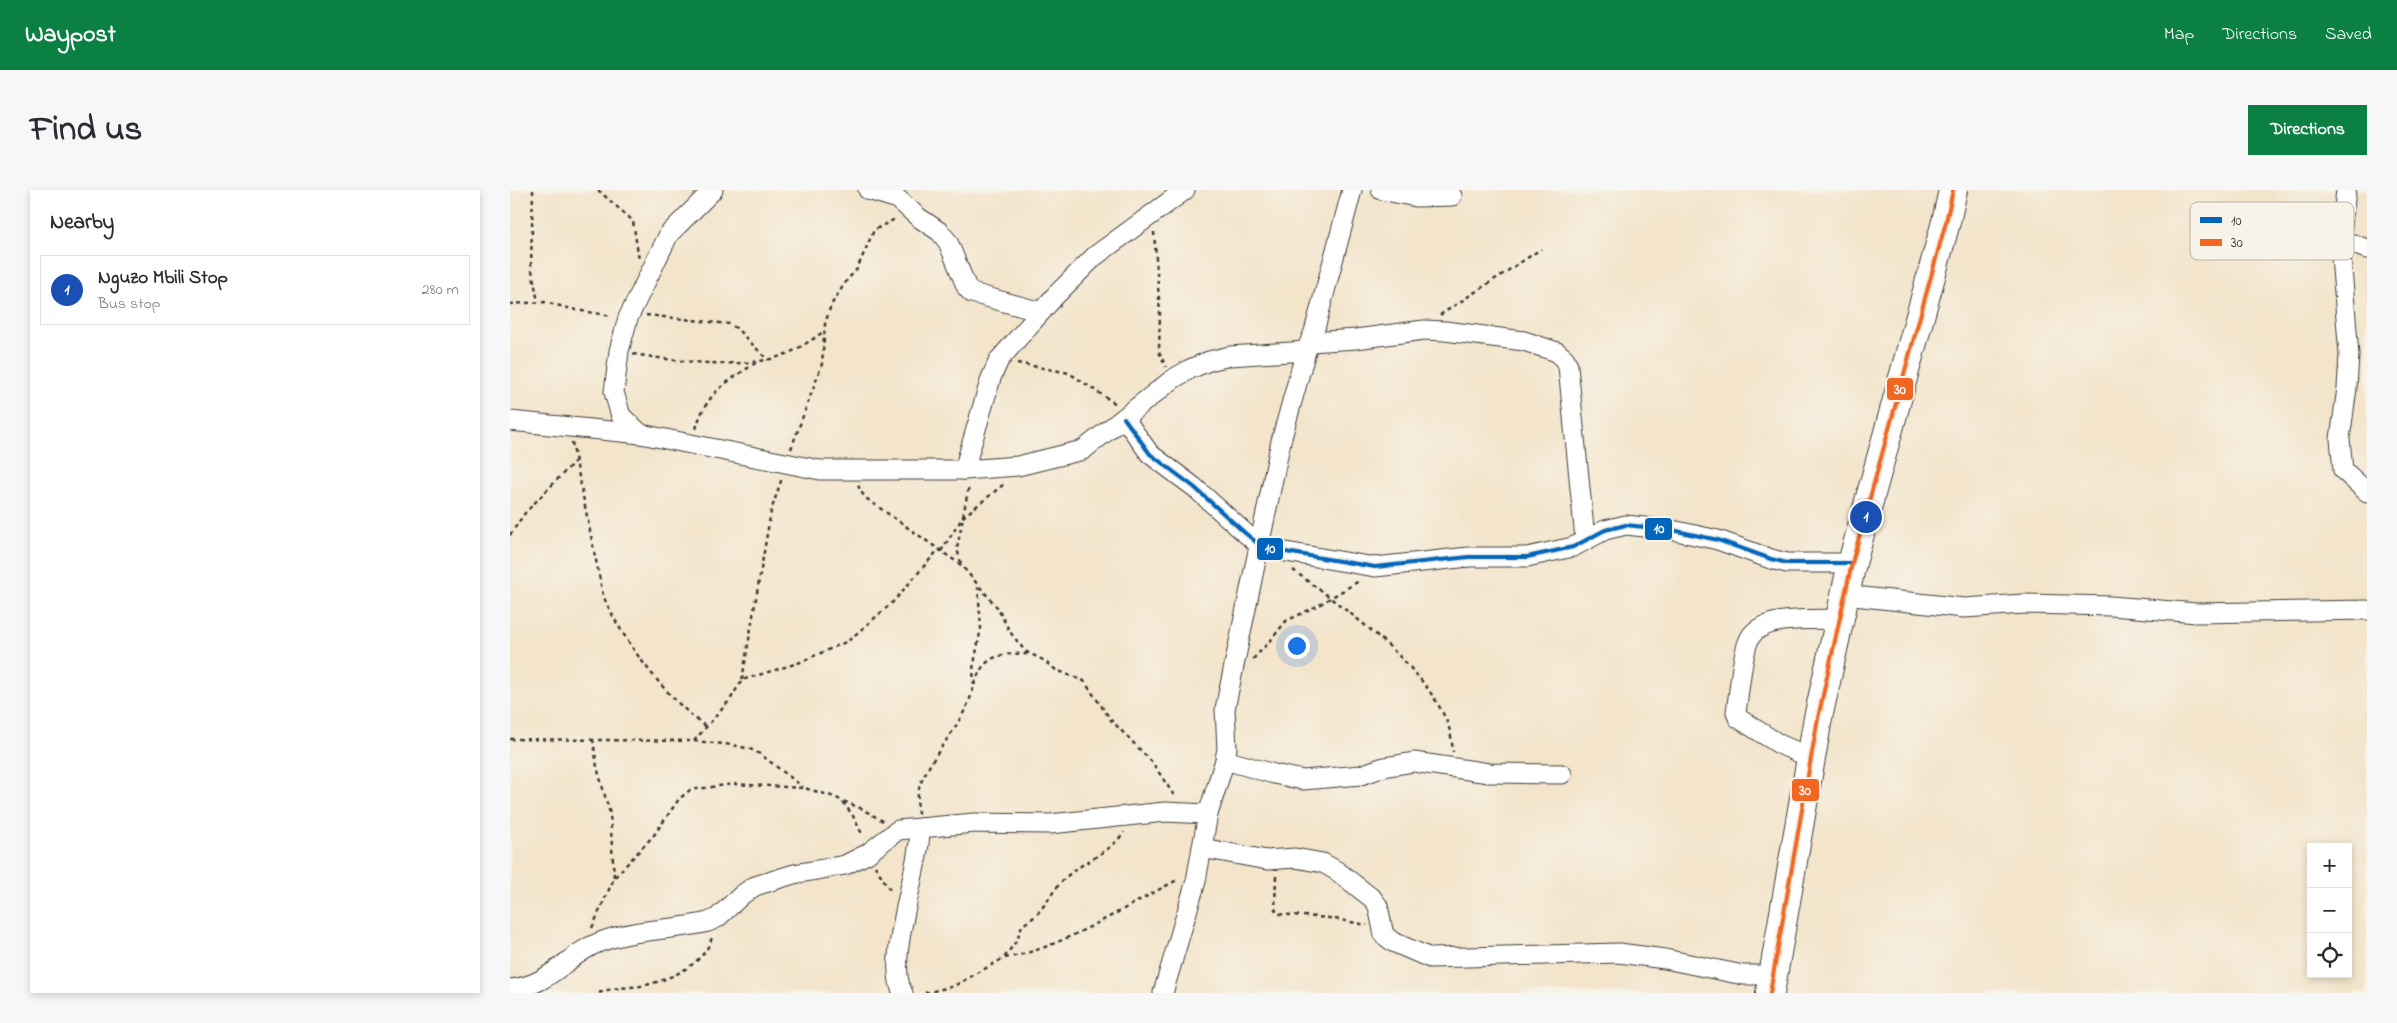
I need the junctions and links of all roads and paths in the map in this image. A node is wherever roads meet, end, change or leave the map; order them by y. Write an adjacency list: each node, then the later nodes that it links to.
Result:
1 (533, 190): 17 (path)
2 (598, 190): 16 (path)
3 (713, 190): 16 (street)
4 (868, 190): 10 (street)
5 (1184, 190): 11 (street)
6 (1352, 190): 23 (street)
7 (1381, 190): 9 (street)
8 (1953, 190): 47 (highway)
9 (1452, 196)
10 (908, 209): 19 (street); 22 (path)
11 (1155, 213): 19 (street); 28 (path)
12 (2354, 245): 14 (street)
13 (1541, 249): 21 (path)
14 (2367, 249)
15 (2342, 260): 41 (street)
16 (649, 275): 20 (street)
17 (538, 302): 18 (path); 20 (path)
18 (510, 304)
19 (1041, 312): 26 (street)
20 (629, 315): 24 (street); 25 (path)
21 (1424, 330): 23 (street); 44 (street)
22 (824, 331): 25 (path); 37 (path)
23 (1308, 347): 28 (street); 45 (street)
24 (619, 351): 27 (path); 29 (street)
25 (768, 360): 27 (path)
26 (999, 360): 30 (path); 40 (street)
27 (759, 361): 35 (path)
28 (1173, 379): 30 (street)
29 (616, 405): 33 (street); 34 (street)
30 (1127, 416): 38 (street); 45 (street)
31 (510, 421): 32 (street)
32 (570, 426): 33 (street); 36 (path)
33 (593, 428): 34 (street)
34 (641, 434): 35 (street)
35 (694, 445): 37 (street)
36 (575, 461): 43 (path); 59 (path)
37 (786, 464): 39 (street); 57 (path)
38 (1018, 466): 40 (street); 42 (path)
39 (857, 470): 40 (street); 46 (path)
40 (968, 470): 42 (path)
41 (2367, 492)
42 (963, 517): 46 (path); 48 (path)
43 (510, 535)
44 (1585, 539): 47 (street); 49 (street)
45 (1258, 544): 49 (street); 56 (street)
46 (940, 550): 48 (path); 57 (path)
47 (1852, 564): 53 (highway)
48 (961, 565): 51 (path)
49 (1375, 567): 52 (path)
50 (1290, 568): 52 (path)
51 (978, 585): 55 (path); 58 (path)
52 (1330, 599): 56 (path); 65 (path)
53 (1843, 607): 54 (street); 63 (highway); 63 (street)
54 (2367, 610)
55 (1031, 654): 58 (path); 69 (path)
56 (1232, 671): 64 (street)
57 (742, 680): 59 (path)
58 (974, 686): 72 (path)
59 (707, 727): 62 (path)
60 (510, 738): 61 (path)
61 (593, 739): 62 (path); 78 (path)
62 (694, 741): 67 (path)
63 (1811, 758): 84 (highway)
64 (1224, 760): 65 (street); 70 (street)
65 (1456, 768): 66 (street)
66 (1562, 774)
67 (804, 788): 68 (path); 78 (path)
68 (842, 801): 73 (path); 75 (path)
69 (1185, 813): 70 (street); 71 (street)
70 (1208, 814): 74 (street)
71 (1136, 815): 72 (street); 83 (path)
72 (920, 828): 73 (street); 79 (street)
73 (898, 830): 75 (street)
74 (1202, 848): 76 (street); 77 (street)
75 (867, 854): 79 (path); 80 (street)
76 (1274, 860): 81 (street); 81 (path)
77 (1198, 870): 83 (path); 89 (street)
78 (614, 878): 82 (path)
79 (904, 911): 87 (street)
80 (716, 918): 82 (street); 86 (path)
81 (1382, 932): 84 (street)
82 (583, 950): 85 (street)
83 (1004, 958): 88 (path)
84 (1771, 984)
85 (510, 989)
86 (598, 993)
87 (903, 993)
88 (925, 993)
89 (1163, 993)

